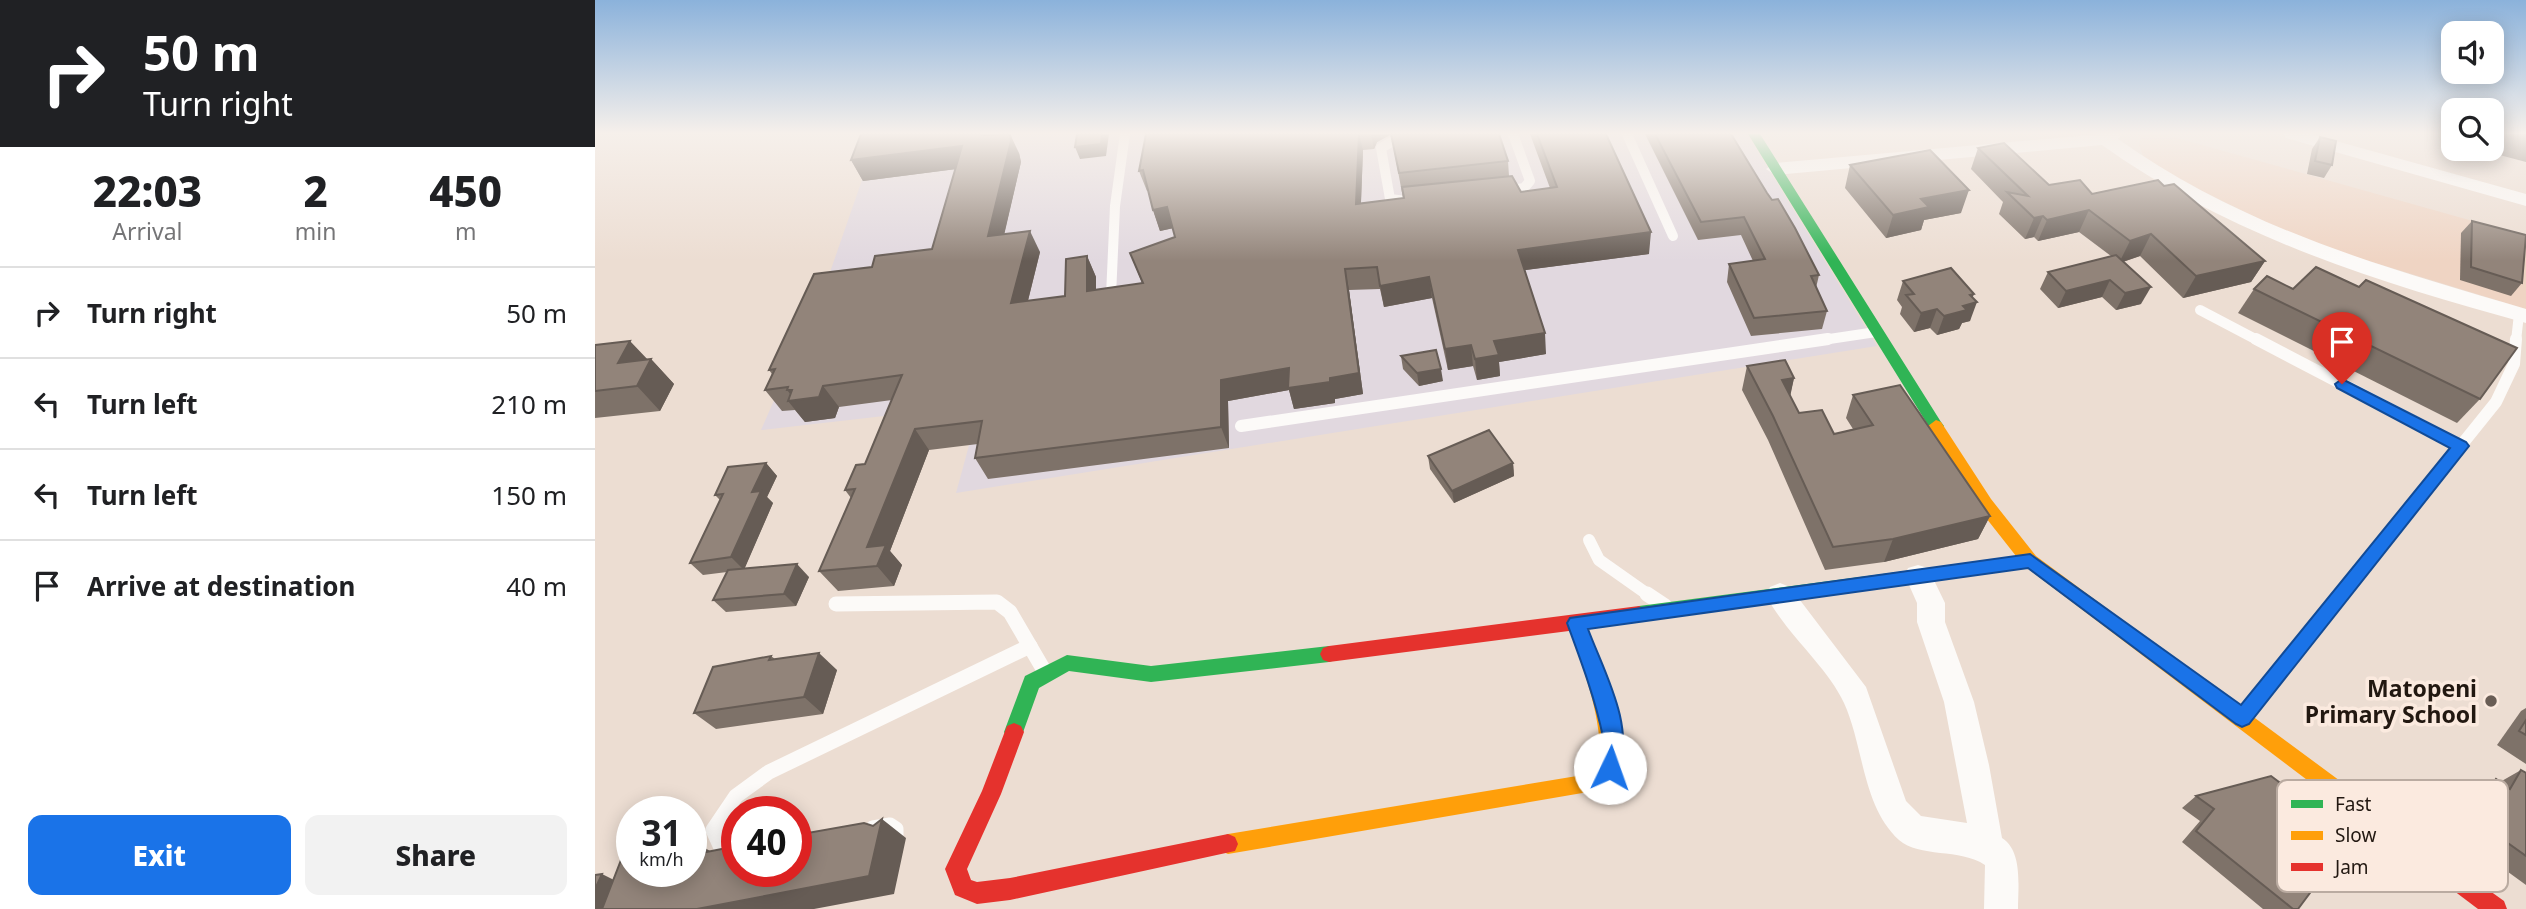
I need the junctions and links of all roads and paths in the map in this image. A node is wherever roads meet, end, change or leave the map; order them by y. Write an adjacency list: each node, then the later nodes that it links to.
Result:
1 (1119, 176): 12 (lane)
2 (1386, 176): 9 (lane)
3 (1528, 176): 8 (lane)
4 (1646, 176): 11 (lane)
5 (1780, 176): 15 (street)
6 (2160, 176): 14 (street)
7 (2442, 176): 10 (street)
8 (1493, 192)
9 (1415, 200)
10 (2526, 200)
11 (1672, 236)
12 (1111, 296)
13 (2200, 310): 17 (lane)
14 (2522, 315): 17 (lane)
15 (1877, 332): 16 (lane); 19 (street)
16 (1241, 426)
17 (2461, 446): 27 (lane)
18 (1589, 540): 23 (lane)
19 (2030, 561): 20 (street); 27 (street)
20 (1918, 576): 21 (street); 33 (street)
21 (1780, 595): 23 (street); 33 (street)
22 (836, 604): 25 (lane)
23 (1671, 610): 24 (street)
24 (1576, 623): 26 (street); 26 (street)
25 (1030, 646): 26 (lane); 29 (lane)
26 (1045, 672)
27 (2242, 718): 28 (street)
28 (2324, 780)
29 (734, 796)
30 (721, 817): 34 (lane)
31 (850, 832): 32 (lane)
32 (896, 835)
33 (1987, 845): 36 (street)
34 (721, 848)
35 (2472, 892): 37 (street)
36 (2001, 909)
37 (2495, 909)

